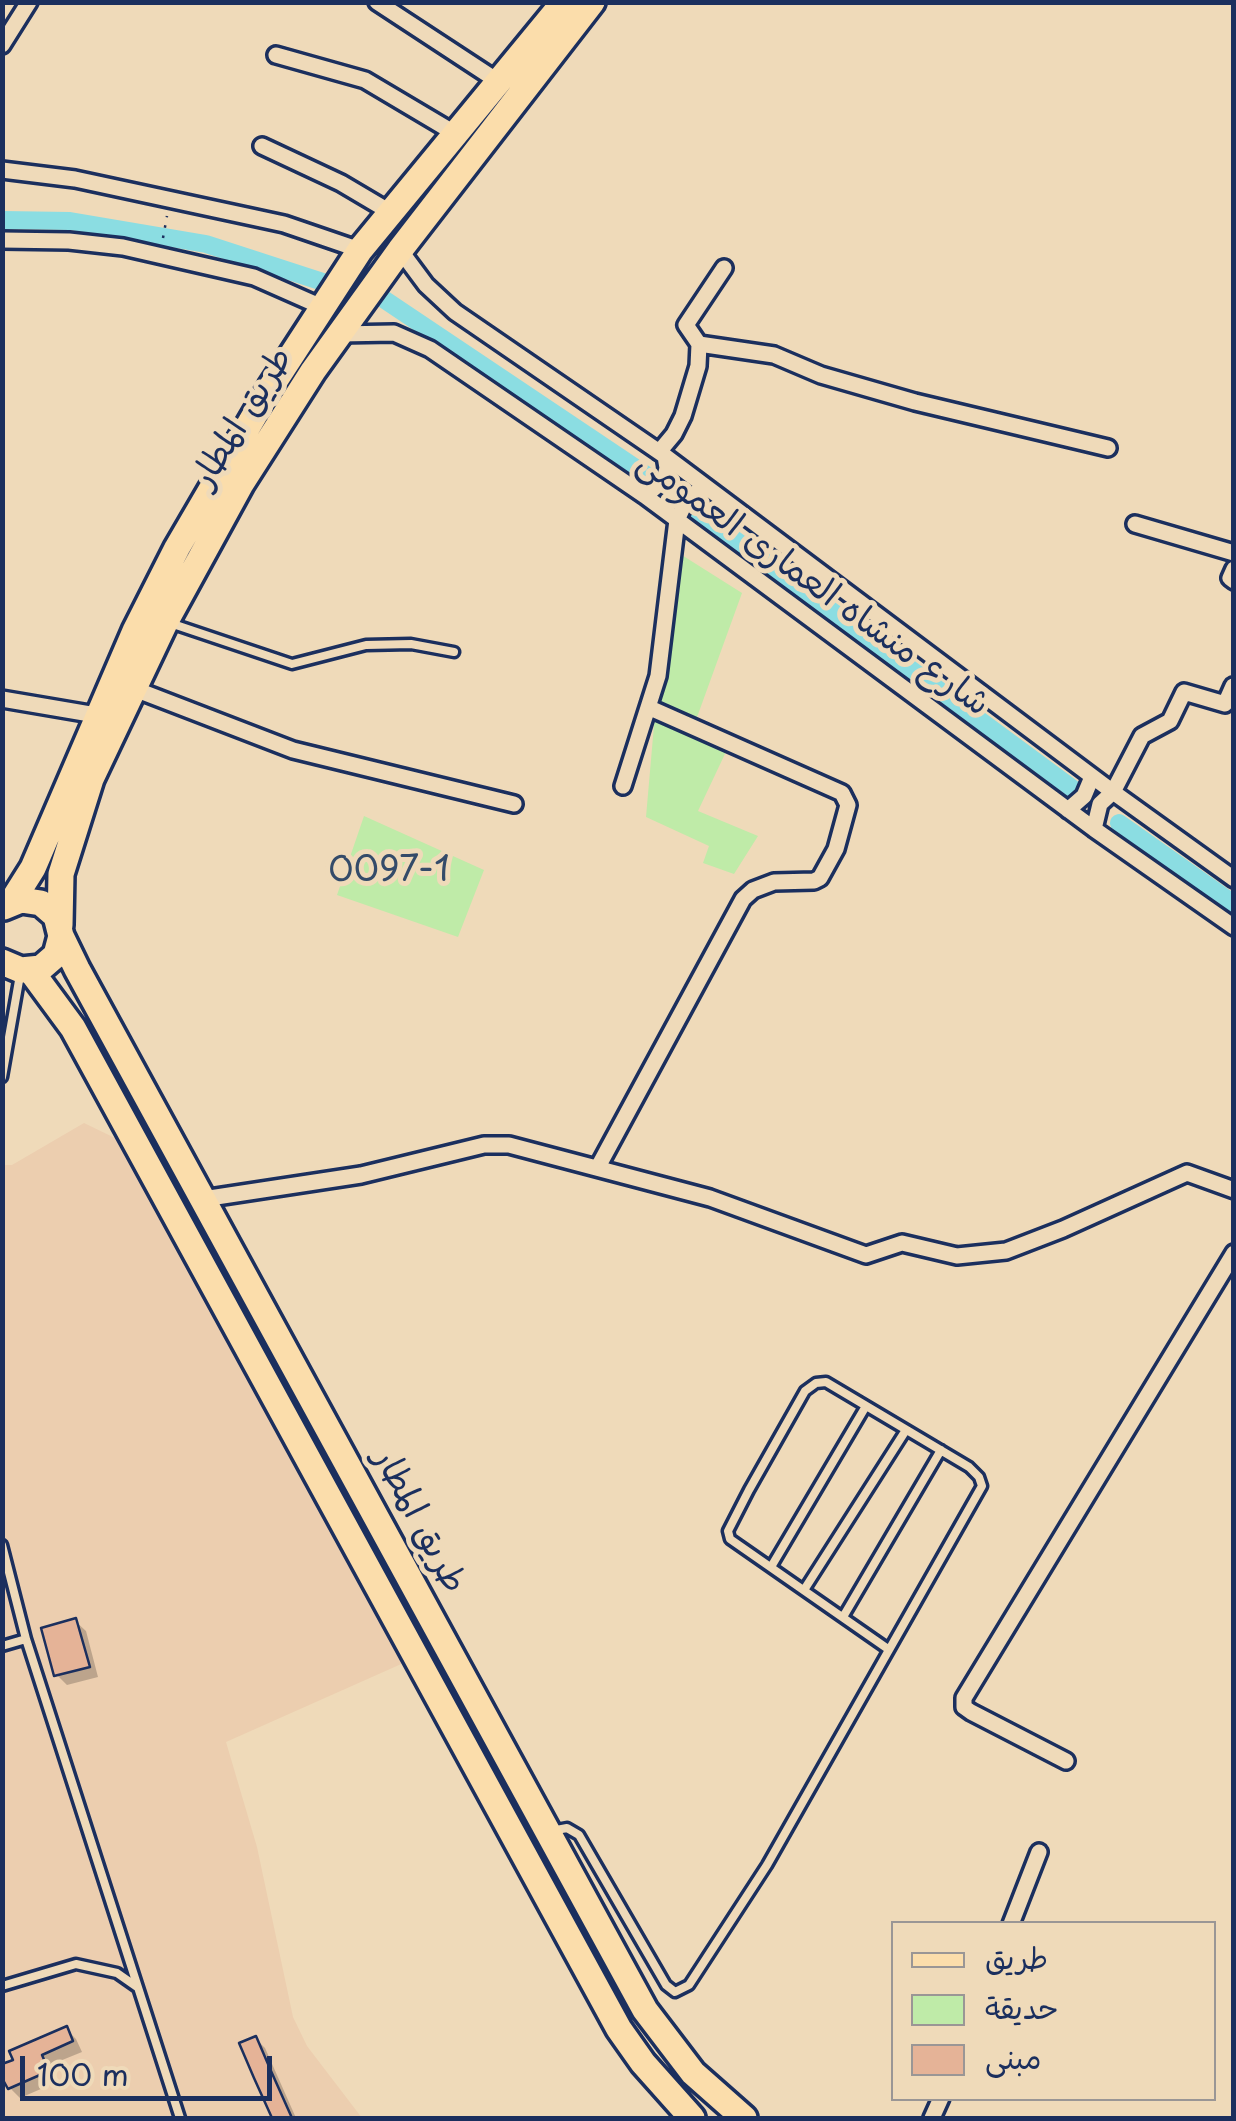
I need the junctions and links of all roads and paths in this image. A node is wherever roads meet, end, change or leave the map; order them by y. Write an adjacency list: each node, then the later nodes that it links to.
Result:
1 (29, 2): 5 (street)
2 (377, 2): 7 (street)
3 (564, 2): 7 (main road, طريق المطار)
4 (592, 2): 16 (main road, طريق المطار)
5 (2, 45)
6 (276, 55): 8 (street)
7 (499, 82): 8 (main road, طريق المطار)
8 (456, 134): 11 (main road, طريق المطار)
9 (262, 146): 11 (street)
10 (2, 170): 15 (street)
11 (390, 212): 15 (main road, طريق المطار)
12 (168, 213): 14 (path)
13 (2, 240): 18 (street)
14 (161, 246)
15 (360, 250): 18 (main road, طريق المطار)
16 (400, 250): 19 (main road, طريق المطار); 22 (street, شارع منشاه العمارى العمومى)
17 (724, 268): 20 (street)
18 (322, 308): 36 (main road, طريق المطار)
19 (339, 334): 24 (street, شارع منشاه العمارى العمومى); 30 (main road, طريق المطار)
20 (699, 344): 21 (street); 22 (street)
21 (1108, 448)
22 (662, 454): 23 (street, شارع منشاه العمارى العمومى); 24 (street)
23 (705, 486): 25 (street); 37 (street, شارع منشاه العمارى العمومى)
24 (646, 496): 25 (street, شارع منشاه العمارى العمومى)
25 (678, 520): 35 (street); 41 (street, شارع منشاه العمارى العمومى)
26 (1135, 524): 27 (street)
27 (1234, 553)
28 (1234, 569): 29 (street)
29 (1234, 581)
30 (166, 621): 31 (lane); 33 (main road, طريق المطار)
31 (454, 652)
32 (1232, 686): 39 (street)
33 (132, 688): 40 (street); 46 (main road, طريق المطار)
34 (2, 699): 36 (street)
35 (650, 708): 38 (street); 49 (street)
36 (96, 715): 44 (main road, طريق المطار)
37 (1092, 777): 39 (street, شارع منشاه العمارى العمومى); 41 (street)
38 (623, 786)
39 (1113, 792): 42 (street); 43 (street, شارع منشاه العمارى العمومى)
40 (514, 804)
41 (1068, 810): 42 (street, شارع منشاه العمارى العمومى)
42 (1094, 829): 45 (street, شارع منشاه العمارى العمومى)
43 (1234, 878)
44 (7, 906): 46 (main road)
45 (1234, 927)
46 (61, 930): 47 (main road); 51 (main road, طريق المطار)
47 (18, 968): 48 (lane); 70 (main road, طريق المطار)
48 (2, 1077)
49 (598, 1167): 50 (street); 51 (street)
50 (1234, 1190)
51 (203, 1198): 64 (main road, طريق المطار)
52 (1234, 1253): 63 (street)
53 (866, 1406): 54 (lane); 57 (lane); 57 (lane)
54 (906, 1430): 55 (lane); 58 (lane)
55 (941, 1450): 59 (lane); 62 (lane)
56 (2, 1545): 60 (lane)
57 (771, 1568): 58 (lane)
58 (804, 1590): 59 (lane)
59 (842, 1617): 62 (lane)
60 (26, 1640): 61 (lane); 68 (lane)
61 (2, 1646)
62 (888, 1649): 64 (lane)
63 (1066, 1761)
64 (546, 1832): 71 (main road, طريق المطار)
65 (1039, 1852): 66 (street)
66 (1011, 1921)
67 (2, 1986): 68 (lane)
68 (137, 1987): 69 (lane)
69 (180, 2118)
70 (692, 2118)
71 (744, 2118)

